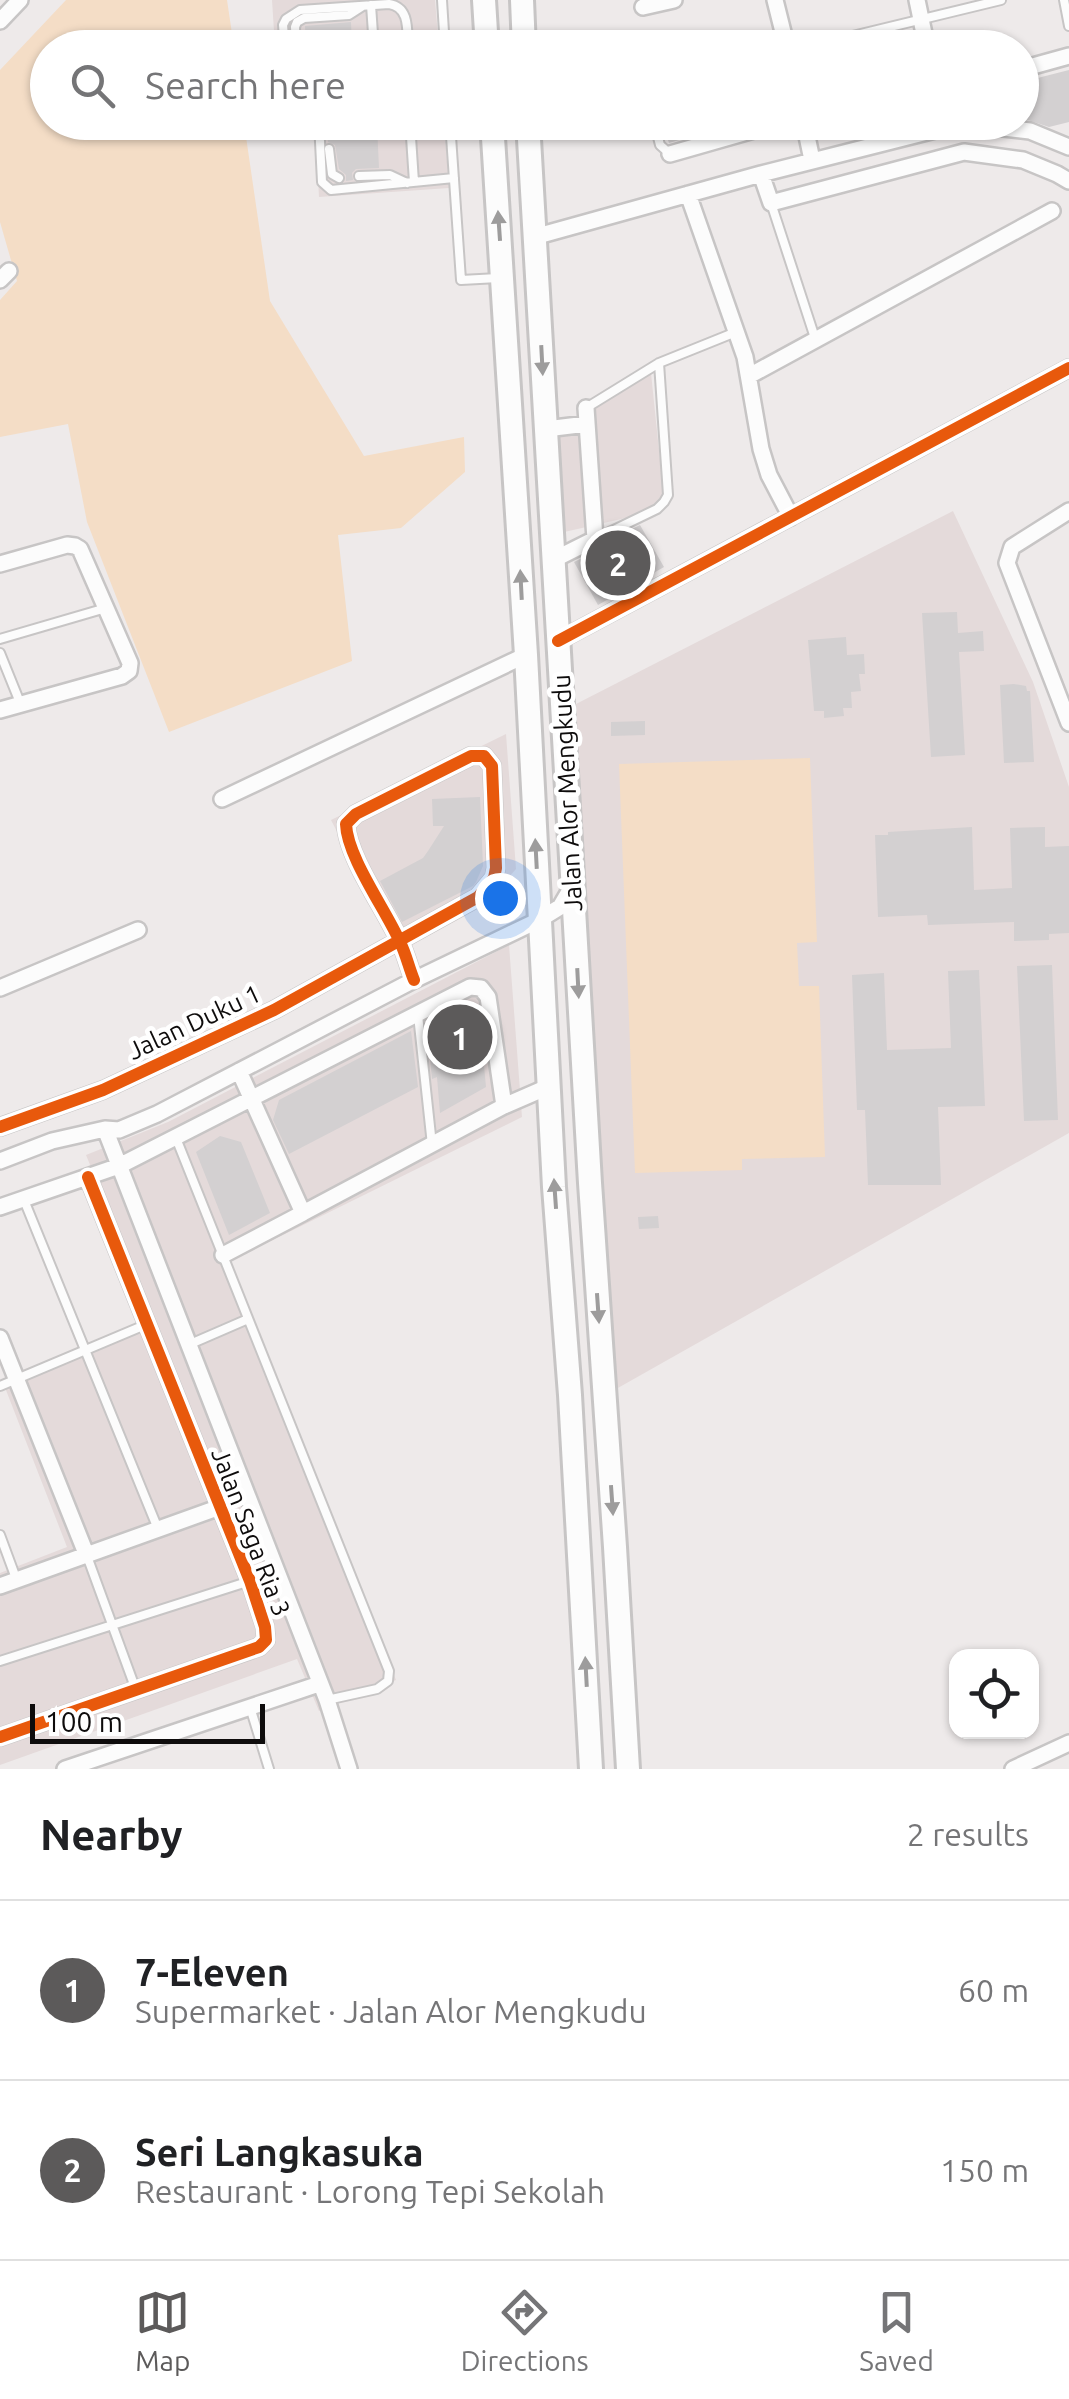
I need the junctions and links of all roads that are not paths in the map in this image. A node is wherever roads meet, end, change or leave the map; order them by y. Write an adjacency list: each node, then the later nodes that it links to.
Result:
1 (20, 0): 13 (street)
2 (442, 0): 19 (lane)
3 (484, 0): 20 (main road)
4 (522, 0): 21 (main road)
5 (674, 0): 10 (street)
6 (775, 0): 22 (street)
7 (918, 0): 12 (street)
8 (1002, 0): 12 (lane)
9 (1064, 0): 14 (lane)
10 (638, 4)
11 (367, 5): 15 (lane); 16 (lane); 17 (lane); 18 (lane)
12 (920, 18): 23 (lane); 24 (street)
13 (0, 21)
14 (1069, 26)
15 (283, 30)
16 (294, 30)
17 (371, 30)
18 (406, 30)
19 (444, 30)
20 (486, 30)
21 (523, 30)
22 (782, 30)
23 (873, 30)
24 (923, 30)
25 (1069, 56): 26 (street)
26 (1039, 64)
27 (1039, 135): 37 (street)
28 (320, 140): 46 (lane)
29 (410, 140): 46 (lane)
30 (451, 140): 44 (lane)
31 (493, 140): 52 (main road, Jalan Alor Mengkudu, one-way to 31)
32 (529, 140): 50 (main road, Jalan Alor Mengkudu)
33 (659, 140): 39 (lane)
34 (719, 140): 39 (street)
35 (808, 140): 40 (street)
36 (887, 140): 40 (street)
37 (1069, 147)
38 (330, 148): 43 (lane)
39 (670, 154)
40 (812, 160): 41 (street)
41 (761, 174): 47 (street); 48 (street)
42 (359, 176): 46 (lane)
43 (339, 178)
44 (454, 178): 46 (lane); 52 (lane)
45 (1069, 181): 48 (street)
46 (411, 183)
47 (688, 194): 50 (street); 53 (street)
48 (771, 202): 54 (lane)
49 (1052, 211): 54 (street)
50 (534, 237): 51 (main road, Jalan Alor Mengkudu)
51 (537, 279): 52 (main road); 59 (main road, Jalan Alor Mengkudu, one-way to 59)
52 (503, 284): 69 (main road, Jalan Alor Mengkudu, one-way to 52)
53 (736, 332): 55 (lane); 57 (street)
54 (816, 341): 57 (street)
55 (659, 363): 58 (lane); 62 (lane)
56 (1069, 368): 61 (street)
57 (749, 376): 61 (street)
58 (587, 416): 59 (street); 62 (street)
59 (546, 429): 63 (main road, Jalan Alor Mengkudu)
60 (1068, 516): 72 (street)
61 (791, 517): 67 (street)
62 (595, 539): 63 (street)
63 (554, 560): 67 (main road, Jalan Alor Mengkudu)
64 (0, 564): 65 (street)
65 (107, 608): 66 (lane); 70 (street)
66 (0, 638)
67 (558, 642): 74 (main road, Jalan Alor Mengkudu)
68 (0, 654): 70 (lane)
69 (526, 655): 73 (street); 75 (main road, Jalan Alor Mengkudu, one-way to 69)
70 (22, 705): 71 (street)
71 (0, 710)
72 (1069, 722)
73 (222, 799)
74 (572, 886): 75 (street); 123 (main road, Jalan Alor Mengkudu, one-way to 123)
75 (540, 920): 78 (street); 82 (main road, Jalan Alor Mengkudu)
76 (138, 930): 79 (street)
77 (400, 941): 77 (street, Jalan Duku 1); 78 (street); 85 (street, Jalan Duku 1)
78 (414, 980): 81 (street)
79 (0, 988)
80 (418, 1014): 83 (street); 84 (street); 88 (lane)
81 (240, 1072): 83 (street); 86 (street)
82 (550, 1086): 84 (street); 122 (main road, Jalan Alor Mengkudu, one-way to 82)
83 (251, 1098): 87 (street); 94 (street)
84 (504, 1106): 88 (street)
85 (0, 1127)
86 (106, 1130): 89 (street); 90 (street)
87 (176, 1138): 90 (street); 95 (lane)
88 (432, 1145): 94 (street)
89 (0, 1161)
90 (119, 1166): 91 (street); 99 (street)
91 (88, 1177): 92 (street); 97 (street, Jalan Saga Ria 3)
92 (23, 1199): 93 (street); 100 (lane)
93 (0, 1207)
94 (303, 1213): 95 (street)
95 (223, 1255): 96 (lane)
96 (248, 1320): 99 (lane); 114 (lane)
97 (146, 1325): 100 (lane); 103 (street, Jalan Saga Ria 3)
98 (0, 1338): 101 (street)
99 (188, 1345): 112 (street)
100 (84, 1352): 101 (lane); 104 (lane)
101 (16, 1379): 102 (lane); 106 (street)
102 (0, 1386)
103 (220, 1507): 104 (street); 108 (street, Jalan Saga Ria 3)
104 (158, 1530): 106 (street)
105 (0, 1536): 107 (lane)
106 (87, 1556): 107 (street); 110 (lane)
107 (17, 1581): 109 (street)
108 (250, 1581): 110 (lane); 113 (street, Jalan Saga Ria 3)
109 (0, 1586)
110 (112, 1626): 111 (lane); 113 (lane)
111 (0, 1662)
112 (319, 1684): 114 (street); 115 (street)
113 (136, 1690): 116 (street, Jalan Saga Ria 3)
114 (327, 1700): 121 (street)
115 (250, 1707): 118 (street); 120 (lane)
116 (0, 1737)
117 (1069, 1743): 124 (street)
118 (116, 1761): 119 (street)
119 (65, 1769)
120 (269, 1769)
121 (349, 1769)
122 (592, 1769)
123 (628, 1769)
124 (1013, 1769)

